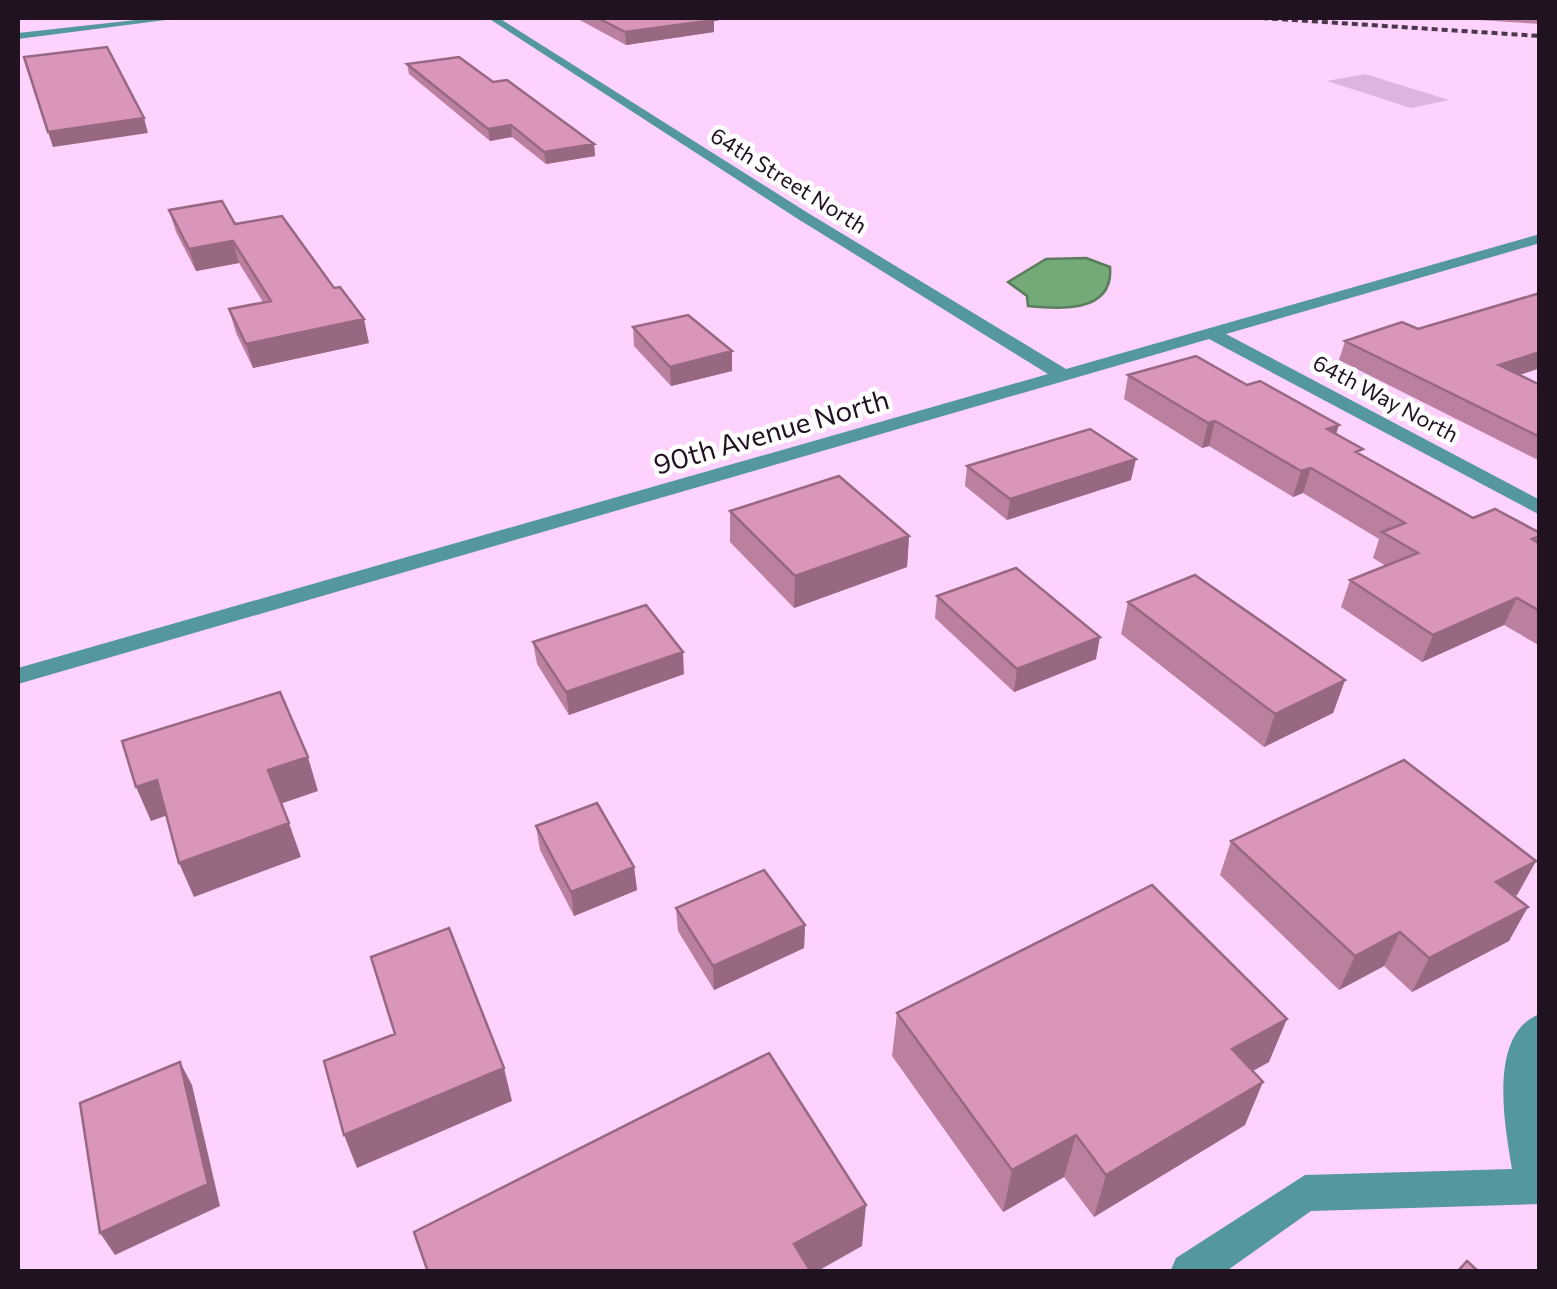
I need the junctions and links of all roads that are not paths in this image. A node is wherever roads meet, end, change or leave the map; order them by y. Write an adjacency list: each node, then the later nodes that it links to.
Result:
1 (176, 18): 3 (street)
2 (493, 18): 6 (street, 64th Street North)
3 (18, 36)
4 (1540, 238): 5 (street, 90th Avenue North)
5 (1209, 332): 6 (street, 90th Avenue North); 7 (street, 64th Way North)
6 (1066, 376): 8 (street, 90th Avenue North)
7 (1540, 509)
8 (18, 676)
9 (1540, 1030): 10 (street)
10 (1536, 1186): 11 (street)
11 (1190, 1272)

